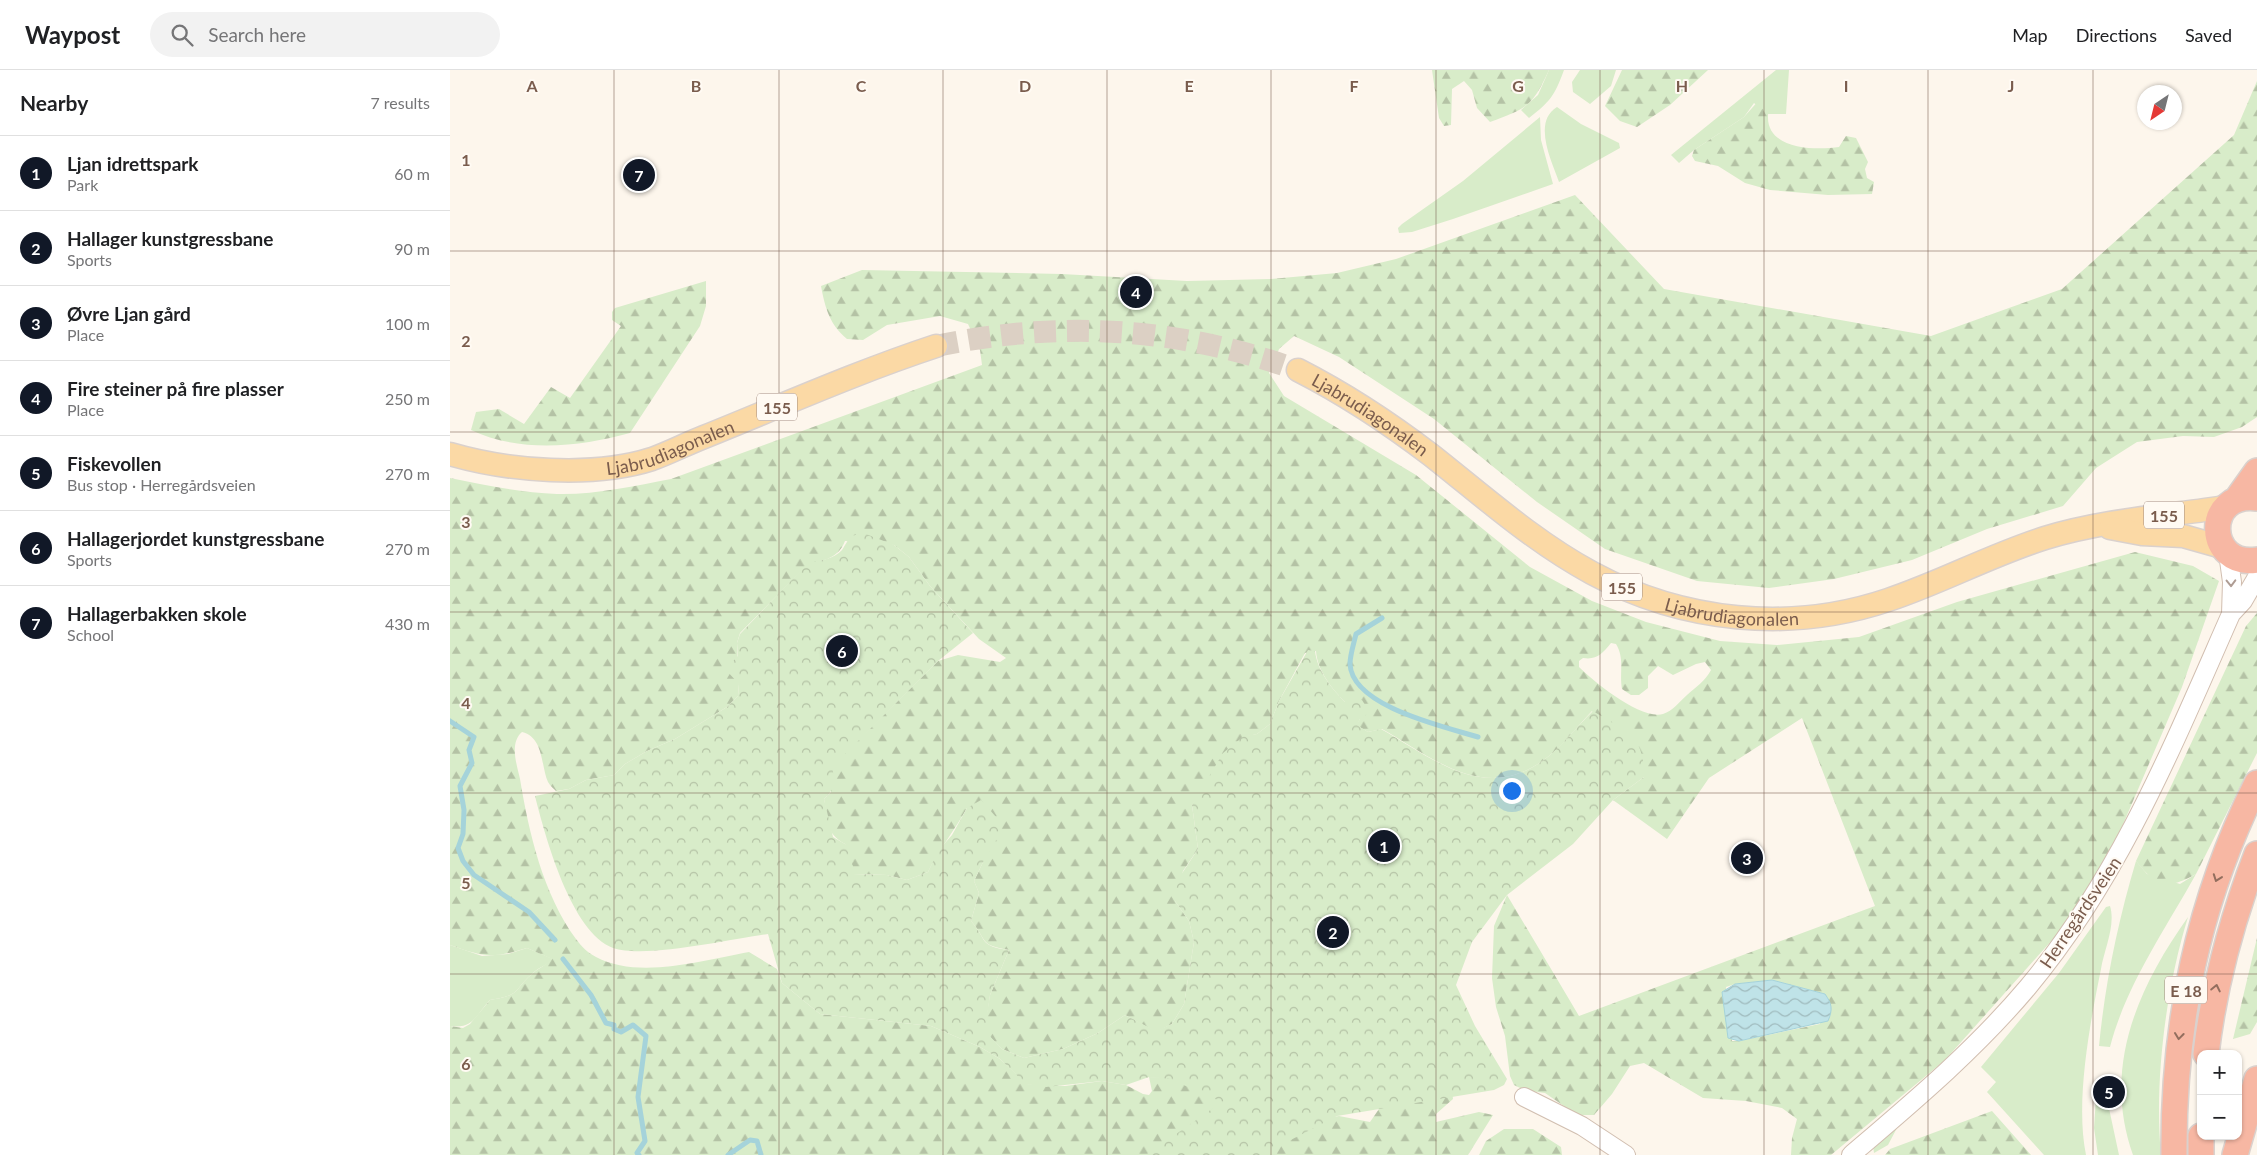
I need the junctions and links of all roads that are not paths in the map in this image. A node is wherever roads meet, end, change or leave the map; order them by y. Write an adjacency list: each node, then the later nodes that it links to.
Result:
1 (936, 346): 3 (main road, Ljabrudiagonalen / 155)
2 (1298, 370): 6 (main road, Ljabrudiagonalen / 155)
3 (450, 454)
4 (2257, 471): 5 (highway)
5 (2240, 501): 6 (main road, Ljabrudiagonalen / 155); 7 (highway)
6 (2102, 526): 7 (main road, Ljabrudiagonalen / 155)
7 (2225, 550): 8 (highway); 10 (street, Herregårdsveien, one-way to 10)
8 (2257, 560)
9 (2257, 577): 10 (street, Herregårdsveien)
10 (2231, 614): 18 (street, Herregårdsveien)
11 (2257, 783): 19 (highway, E 18, one-way to 19)
12 (2257, 854): 13 (highway, E 18, one-way to 12)
13 (2207, 1050)
14 (2257, 1079): 21 (highway)
15 (1524, 1097): 17 (street)
16 (2202, 1140): 20 (highway)
17 (1626, 1155)
18 (1851, 1155)
19 (2174, 1155)
20 (2201, 1155)
21 (2235, 1155)

